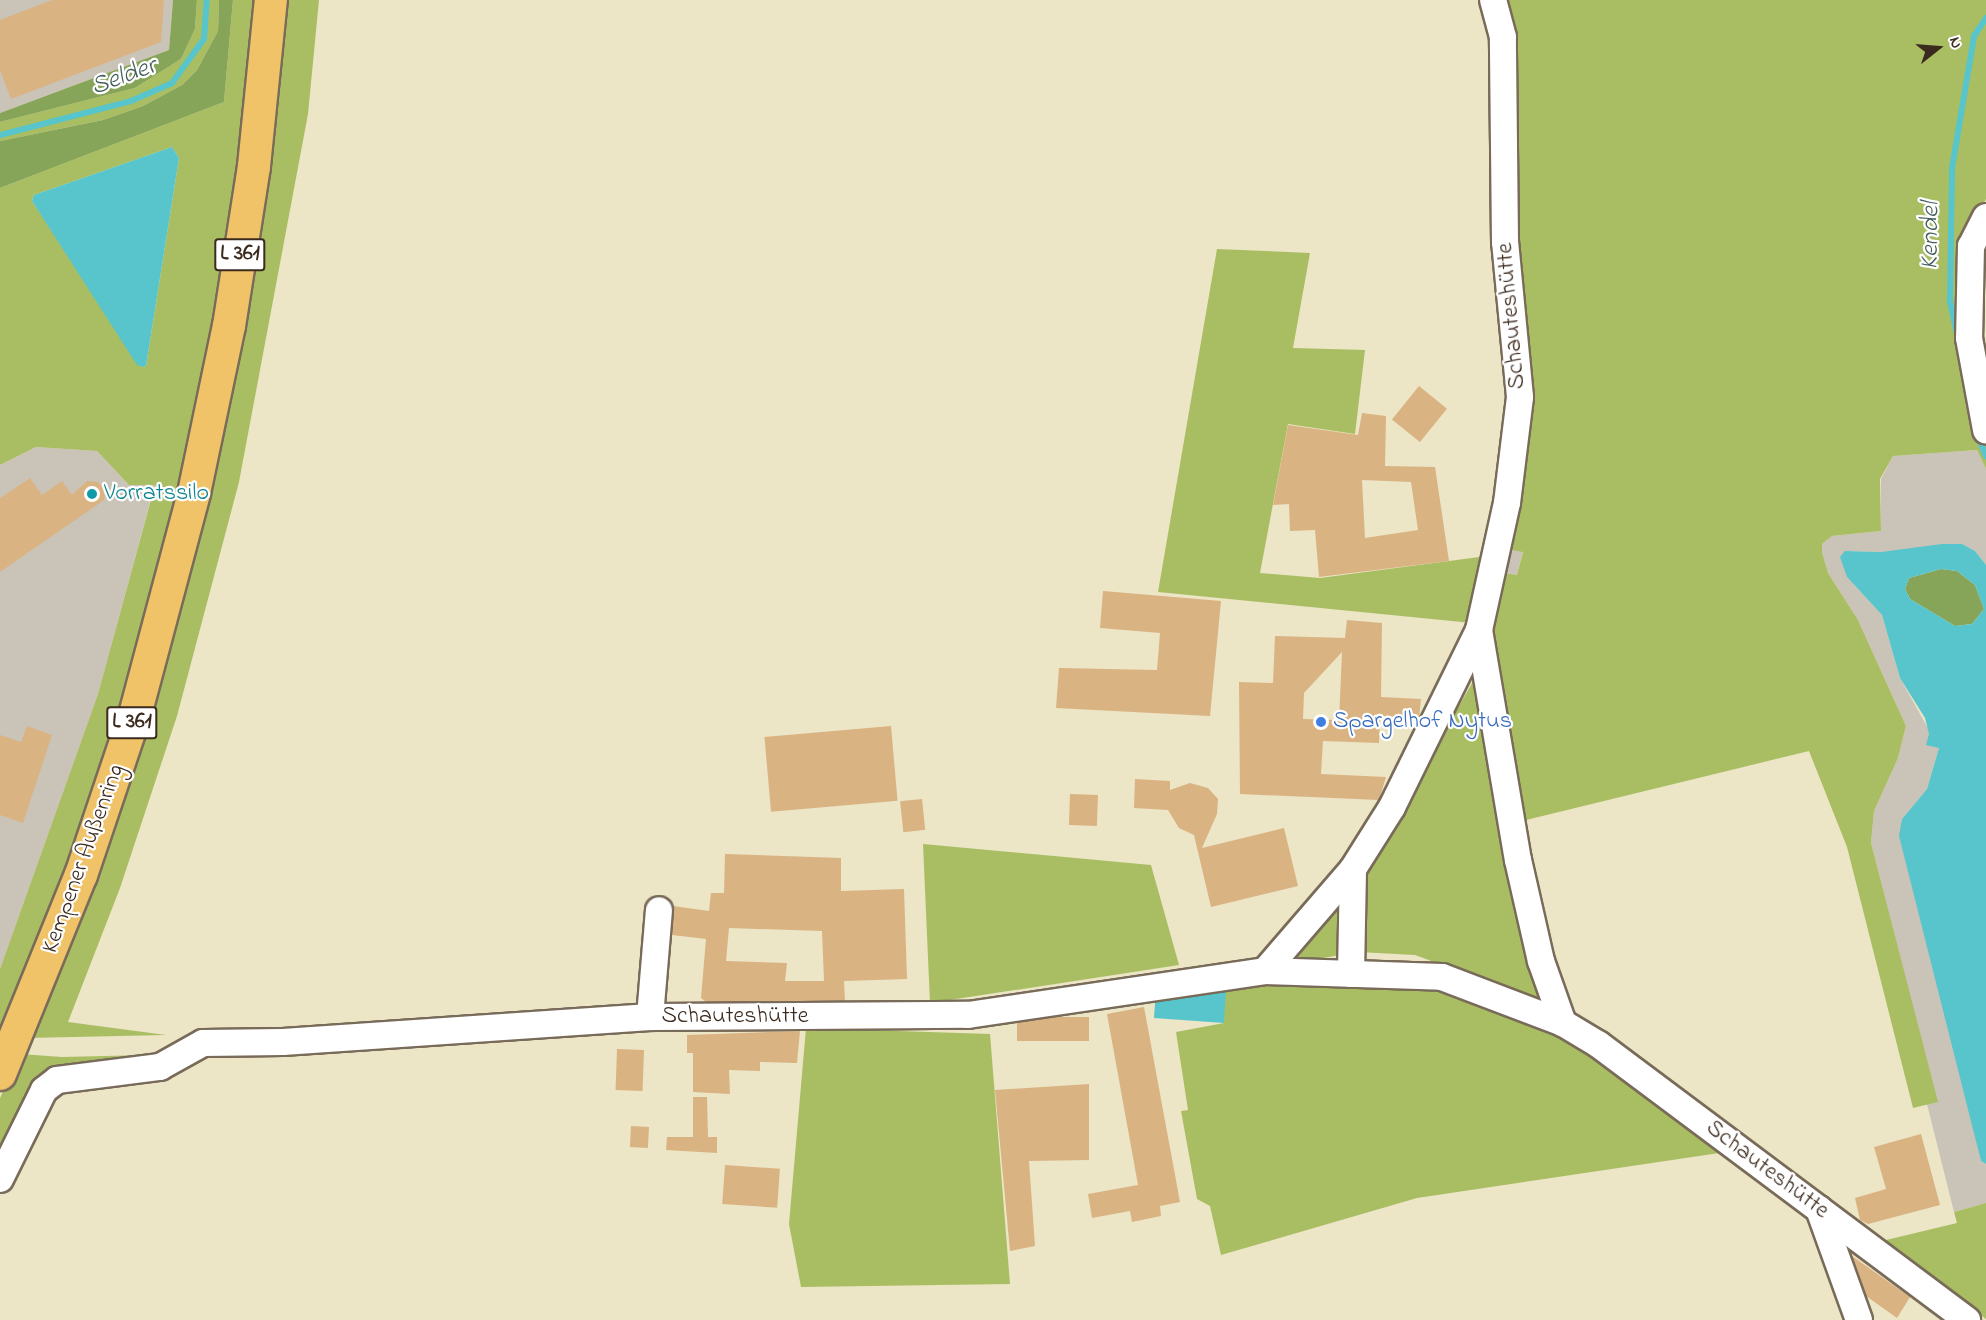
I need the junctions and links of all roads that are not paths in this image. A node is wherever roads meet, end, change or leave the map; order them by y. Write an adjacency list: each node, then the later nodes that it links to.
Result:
1 (271, 0): 12 (main road, Kempener Außenring / L 361)
2 (1493, 0): 5 (street, Schauteshütte)
3 (1986, 218): 4 (street)
4 (1986, 430)
5 (1479, 630): 6 (street, Schauteshütte); 11 (street, Schauteshütte)
6 (1353, 869): 8 (street, Schauteshütte); 9 (street)
7 (659, 910): 10 (street)
8 (1265, 971): 9 (street, Schauteshütte); 10 (street, Schauteshütte)
9 (1351, 974): 11 (street, Schauteshütte)
10 (650, 1017): 13 (street, Schauteshütte)
11 (1563, 1023): 14 (street, Schauteshütte)
12 (0, 1074)
13 (0, 1179)
14 (1819, 1209): 15 (street); 16 (street, Schauteshütte)
15 (1859, 1320)
16 (1967, 1320)

